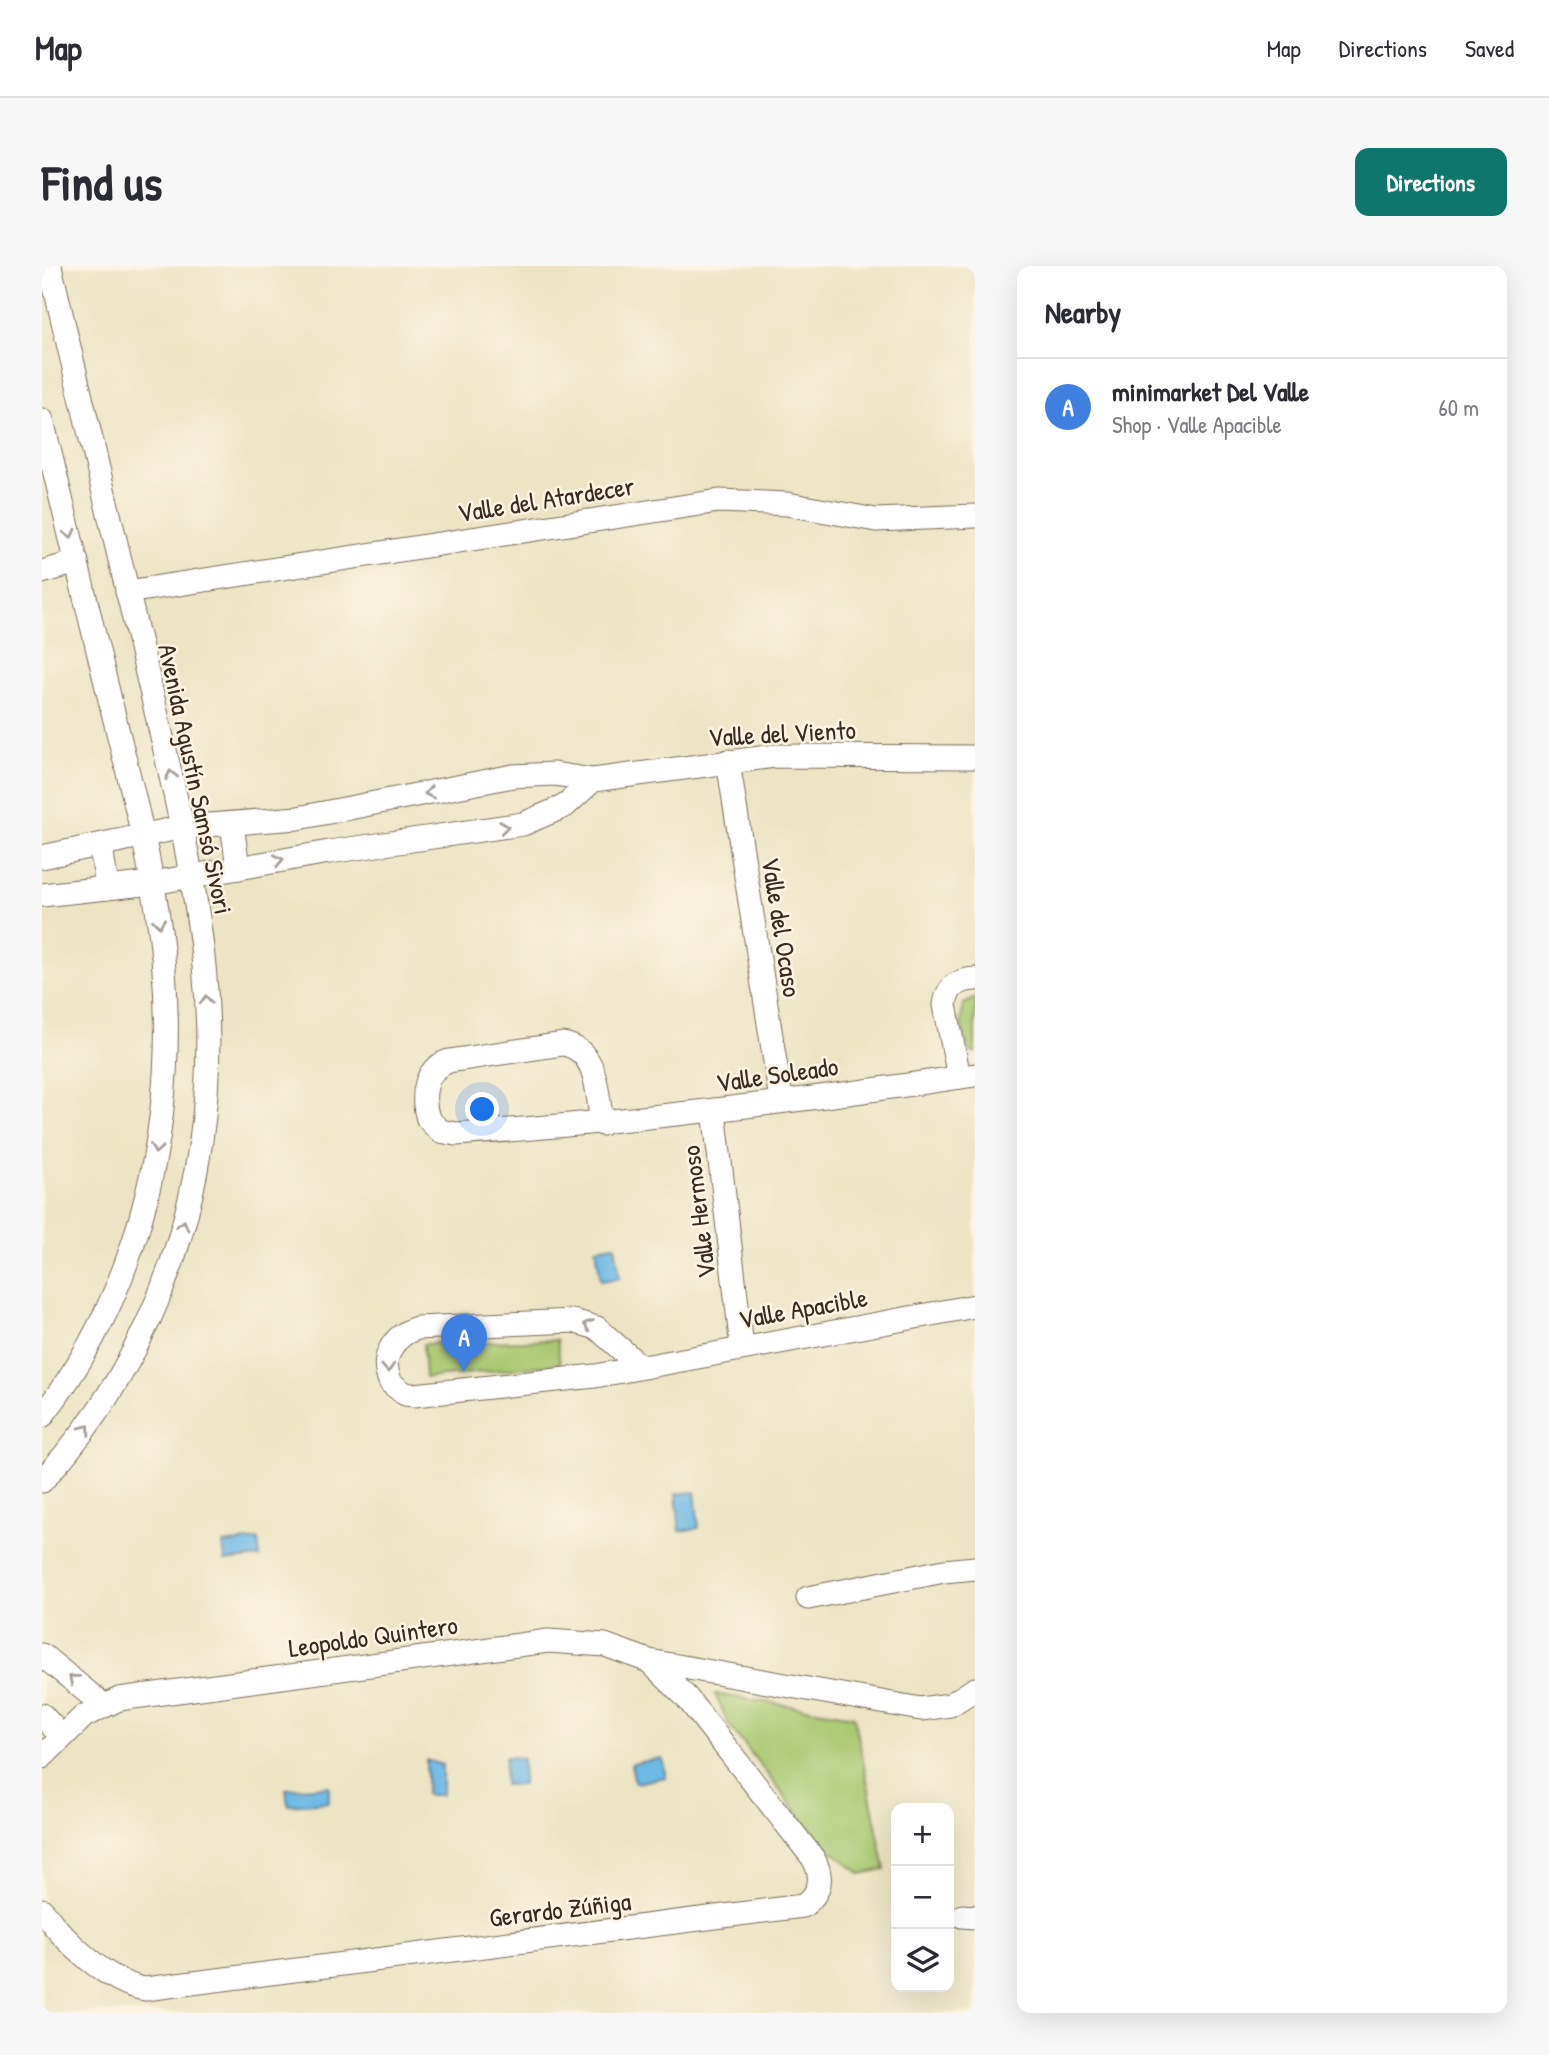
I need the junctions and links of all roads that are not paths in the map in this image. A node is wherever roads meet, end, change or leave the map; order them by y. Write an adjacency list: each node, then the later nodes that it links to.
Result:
1 (50, 266): 6 (street, Avenida Agustín Samsó Sivori)
2 (42, 420): 4 (street, one-way to 4)
3 (975, 516): 6 (street, Valle del Atardecer)
4 (77, 562): 5 (street); 13 (street)
5 (42, 572)
6 (127, 592): 12 (street, Avenida Agustín Samsó Sivori, one-way to 6)
7 (975, 757): 8 (street, Valle del Viento)
8 (728, 761): 9 (street, Valle del Viento); 24 (street, Valle del Ocaso)
9 (593, 780): 10 (street, Valle del Viento, one-way to 10); 15 (street, one-way to 9)
10 (340, 810): 11 (street, Valle del Viento); 15 (street)
11 (232, 824): 12 (street, Valle del Viento); 17 (street)
12 (183, 827): 13 (street, Valle del Viento); 18 (street, Avenida Agustín Samsó Sivori)
13 (144, 836): 14 (street, Valle del Viento); 19 (street)
14 (101, 846): 16 (street, Valle del Viento); 20 (street)
15 (345, 849): 17 (street, one-way to 15)
16 (42, 856)
17 (238, 868): 18 (street)
18 (192, 877): 19 (street); 31 (street, Avenida Agustín Samsó Sivori, one-way to 18)
19 (153, 883): 20 (street); 30 (street, one-way to 30)
20 (107, 888): 21 (street)
21 (42, 895)
22 (975, 979): 23 (street, Valle Soleado)
23 (967, 1076): 24 (street, Valle Soleado)
24 (781, 1100): 25 (street, Valle Soleado)
25 (714, 1111): 26 (street, Valle Soleado); 28 (street, Valle Hermoso)
26 (602, 1124): 26 (street, Valle Soleado)
27 (975, 1306): 28 (street, Valle Apacible)
28 (742, 1347): 29 (street, Valle Apacible)
29 (641, 1367): 29 (street, Valle Apacible, one-way to 29)
30 (42, 1416)
31 (42, 1481)
32 (975, 1568): 33 (street)
33 (808, 1598)
34 (42, 1655): 37 (street, one-way to 34)
35 (649, 1661): 36 (street, Leopoldo Quintero); 37 (street, Leopoldo Quintero); 41 (street, Gerardo Zúñiga)
36 (975, 1689)
37 (103, 1705): 39 (street, Leopoldo Quintero)
38 (42, 1715): 39 (street)
39 (61, 1736): 40 (street)
40 (42, 1757)
41 (42, 1910)

